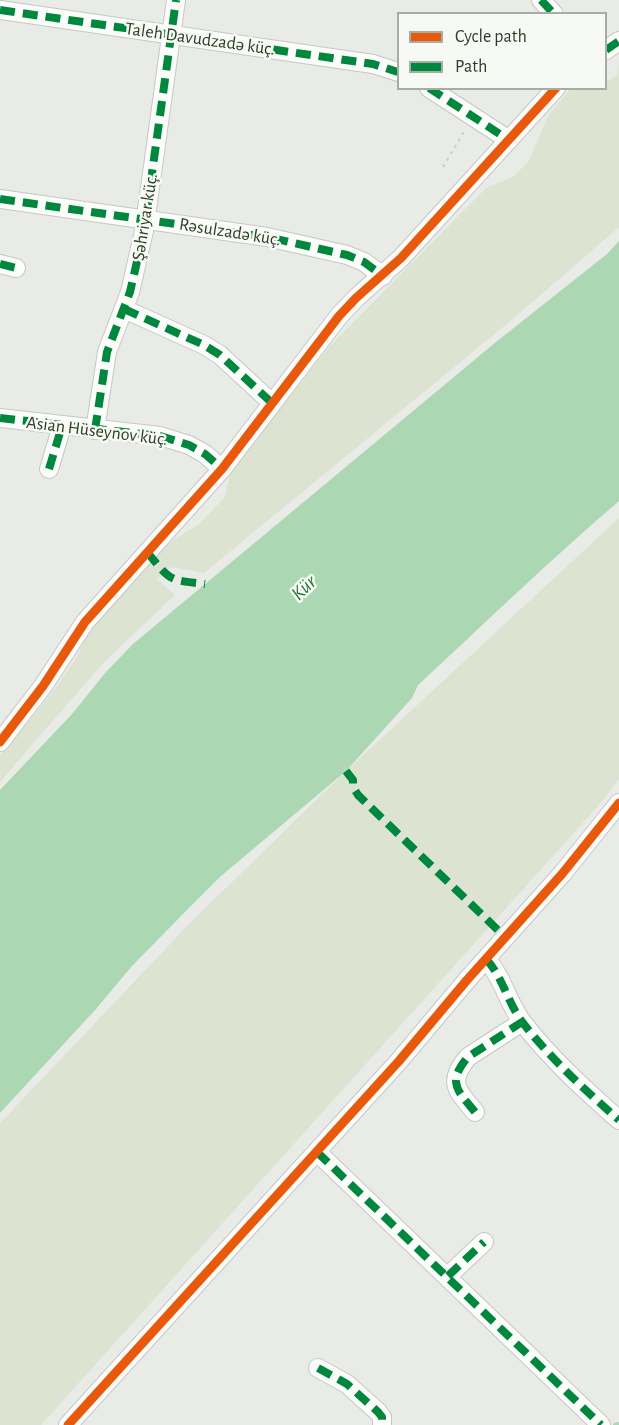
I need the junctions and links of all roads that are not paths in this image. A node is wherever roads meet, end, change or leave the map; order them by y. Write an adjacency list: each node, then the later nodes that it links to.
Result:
1 (176, 0): 5 (street, Şəhriyar küç.)
2 (540, 0): 4 (street)
3 (0, 10): 5 (street, Taleh Davudzadə küç.)
4 (552, 12)
5 (170, 34): 6 (street, Taleh Davudzadə küç.); 11 (street, Şəhriyar küç.)
6 (397, 71)
7 (432, 90): 9 (street)
8 (554, 90): 9 (street)
9 (509, 140): 12 (street)
10 (0, 199): 11 (street, Rəsulzadə küç.)
11 (146, 219): 12 (street, Rəsulzadə küç.); 13 (street, Şəhriyar küç.)
12 (383, 276): 14 (street)
13 (124, 309): 14 (street); 17 (street, Şəhriyar küç.)
14 (272, 403): 19 (street)
15 (0, 418): 16 (street, Asian Hüseynov küç.)
16 (62, 426): 17 (street, Asian Hüseynov küç.); 18 (street)
17 (95, 430): 19 (street, Asian Hüseynov küç.)
18 (49, 469)
19 (222, 469): 20 (street)
20 (0, 742)
21 (619, 803): 22 (street)
22 (486, 959): 23 (street); 26 (street)
23 (522, 1022): 24 (street); 25 (street)
24 (475, 1112)
25 (619, 1120)
26 (317, 1152): 28 (street); 30 (street)
27 (484, 1242): 28 (street)
28 (448, 1276): 32 (street)
29 (318, 1368): 31 (street)
30 (68, 1425)
31 (382, 1425)
32 (601, 1425)

